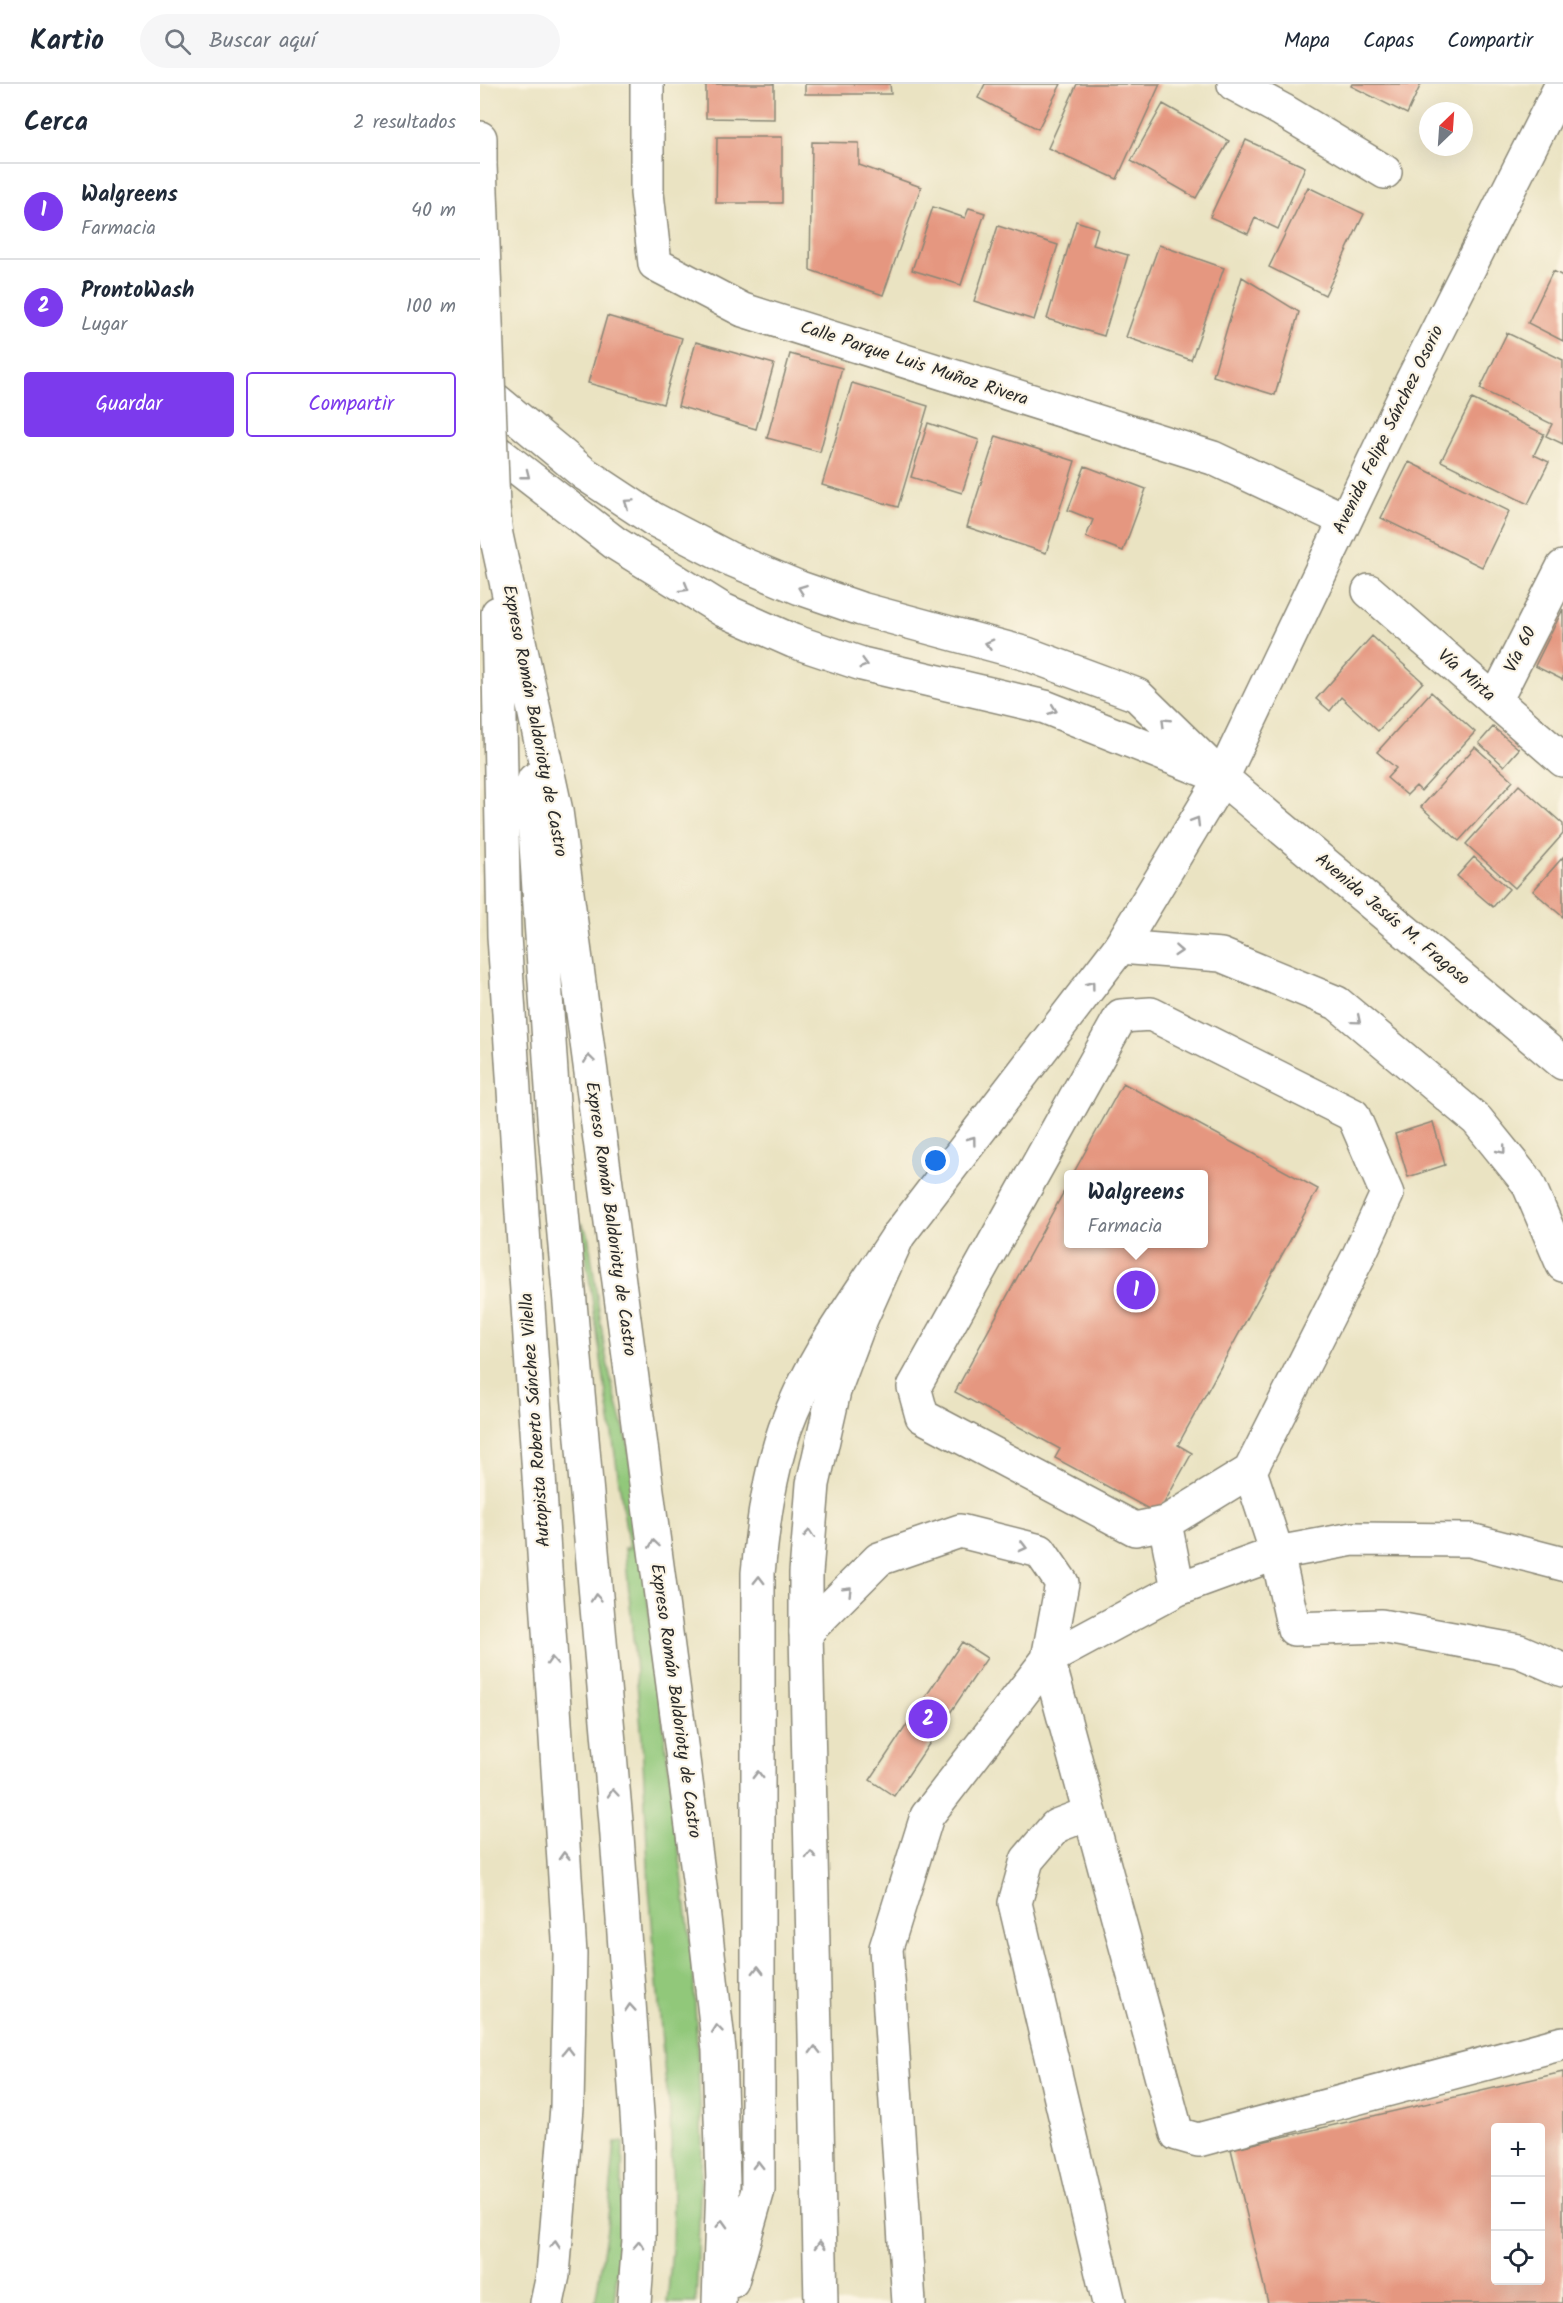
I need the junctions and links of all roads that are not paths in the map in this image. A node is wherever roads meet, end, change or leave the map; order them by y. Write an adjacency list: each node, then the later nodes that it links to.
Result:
1 (646, 84): 10 (main road, Calle Parque Luis Muñoz Rivera)
2 (1234, 84): 4 (main road)
3 (1562, 84): 10 (main road, Avenida Felipe Sánchez Osorio)
4 (1289, 97): 7 (main road)
5 (480, 138): 6 (main road, Expreso Román Baldorioty de Castro)
6 (480, 165): 11 (main road, Expreso Román Baldorioty de Castro, bridge)
7 (1385, 172)
8 (480, 387): 17 (main road, one-way to 8)
9 (480, 439): 17 (main road, one-way to 17)
10 (1345, 520): 17 (main road, Avenida Felipe Sánchez Osorio)
11 (495, 521): 15 (main road, Expreso Román Baldorioty de Castro); 32 (main road, Autopista Roberto Sánchez Vilella, one-way to 11)
12 (1563, 567): 14 (main road, Vía 60)
13 (1369, 591): 14 (main road, Vía Mirta)
14 (1495, 701): 16 (main road, Vía Mirta)
15 (535, 718): 33 (main road, one-way to 15); 34 (main road, Expreso Román Baldorioty de Castro, one-way to 15)
16 (1563, 760)
17 (1222, 777): 18 (main road, Avenida Felipe Sánchez Osorio, one-way to 17); 19 (main road, Avenida Jesús M. Fragoso)
18 (1120, 947): 20 (main road, Avenida Felipe Sánchez Osorio, one-way to 18); 21 (main road, one-way to 21)
19 (1562, 1060)
20 (898, 1236): 27 (main road, one-way to 20); 35 (main road, one-way to 20)
21 (1563, 1265)
22 (1250, 1471): 23 (main road); 23 (main road); 24 (main road)
23 (1165, 1523): 26 (main road)
24 (1277, 1553): 25 (main road); 26 (main road); 29 (main road)
25 (1563, 1564)
26 (1178, 1588): 28 (main road)
27 (806, 1632): 28 (main road, one-way to 28); 36 (main road, one-way to 27)
28 (1048, 1659): 30 (main road); 37 (main road)
29 (1563, 1670)
30 (1090, 1813): 31 (main road); 38 (main road)
31 (1563, 2043)
32 (548, 2303)
33 (634, 2303)
34 (719, 2303)
35 (726, 2303)
36 (821, 2303)
37 (909, 2303)
38 (1109, 2303)

